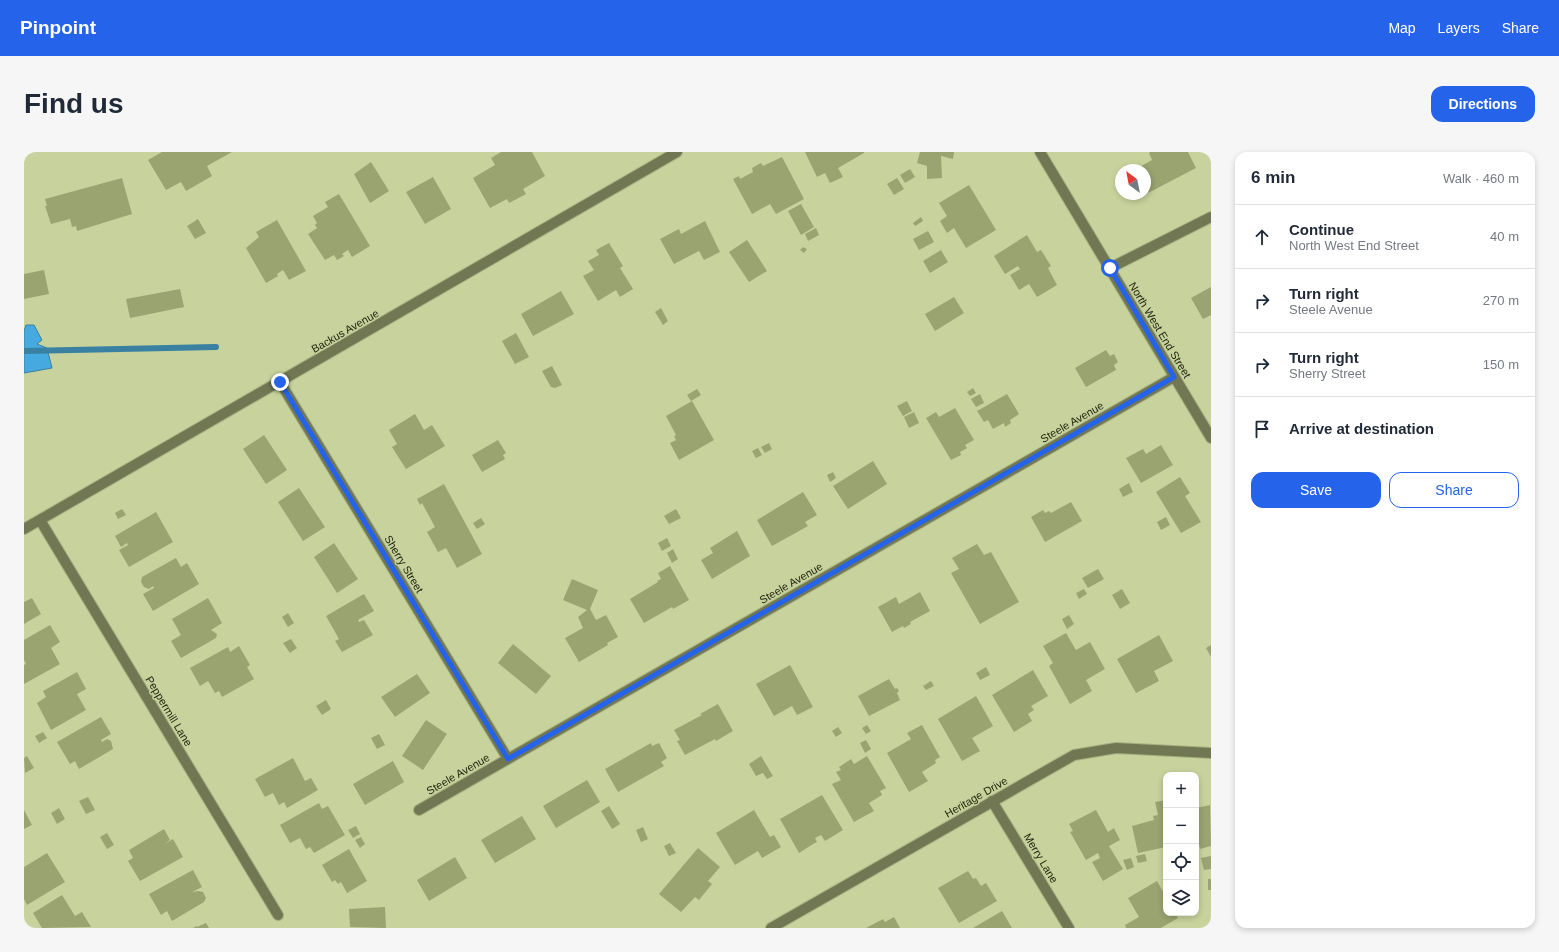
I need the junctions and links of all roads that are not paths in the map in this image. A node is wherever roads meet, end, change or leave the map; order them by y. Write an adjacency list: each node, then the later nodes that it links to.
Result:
1 (677, 152): 6 (street, Backus Avenue)
2 (1040, 152): 4 (street, North West End Street)
3 (1211, 216): 4 (street)
4 (1110, 268): 5 (street, North West End Street)
5 (1174, 377): 7 (street, North West End Street); 11 (street, Steele Avenue)
6 (280, 382): 8 (street, Backus Avenue); 11 (street, Sherry Street)
7 (1211, 438)
8 (40, 520): 9 (street, Backus Avenue); 14 (street, Peppermill Lane)
9 (24, 529)
10 (1211, 753): 12 (street, Heritage Drive)
11 (508, 759): 13 (street, Steele Avenue)
12 (992, 801): 15 (street, Heritage Drive); 16 (street, Merry Lane)
13 (419, 810)
14 (278, 915)
15 (771, 928)
16 (1068, 928)

